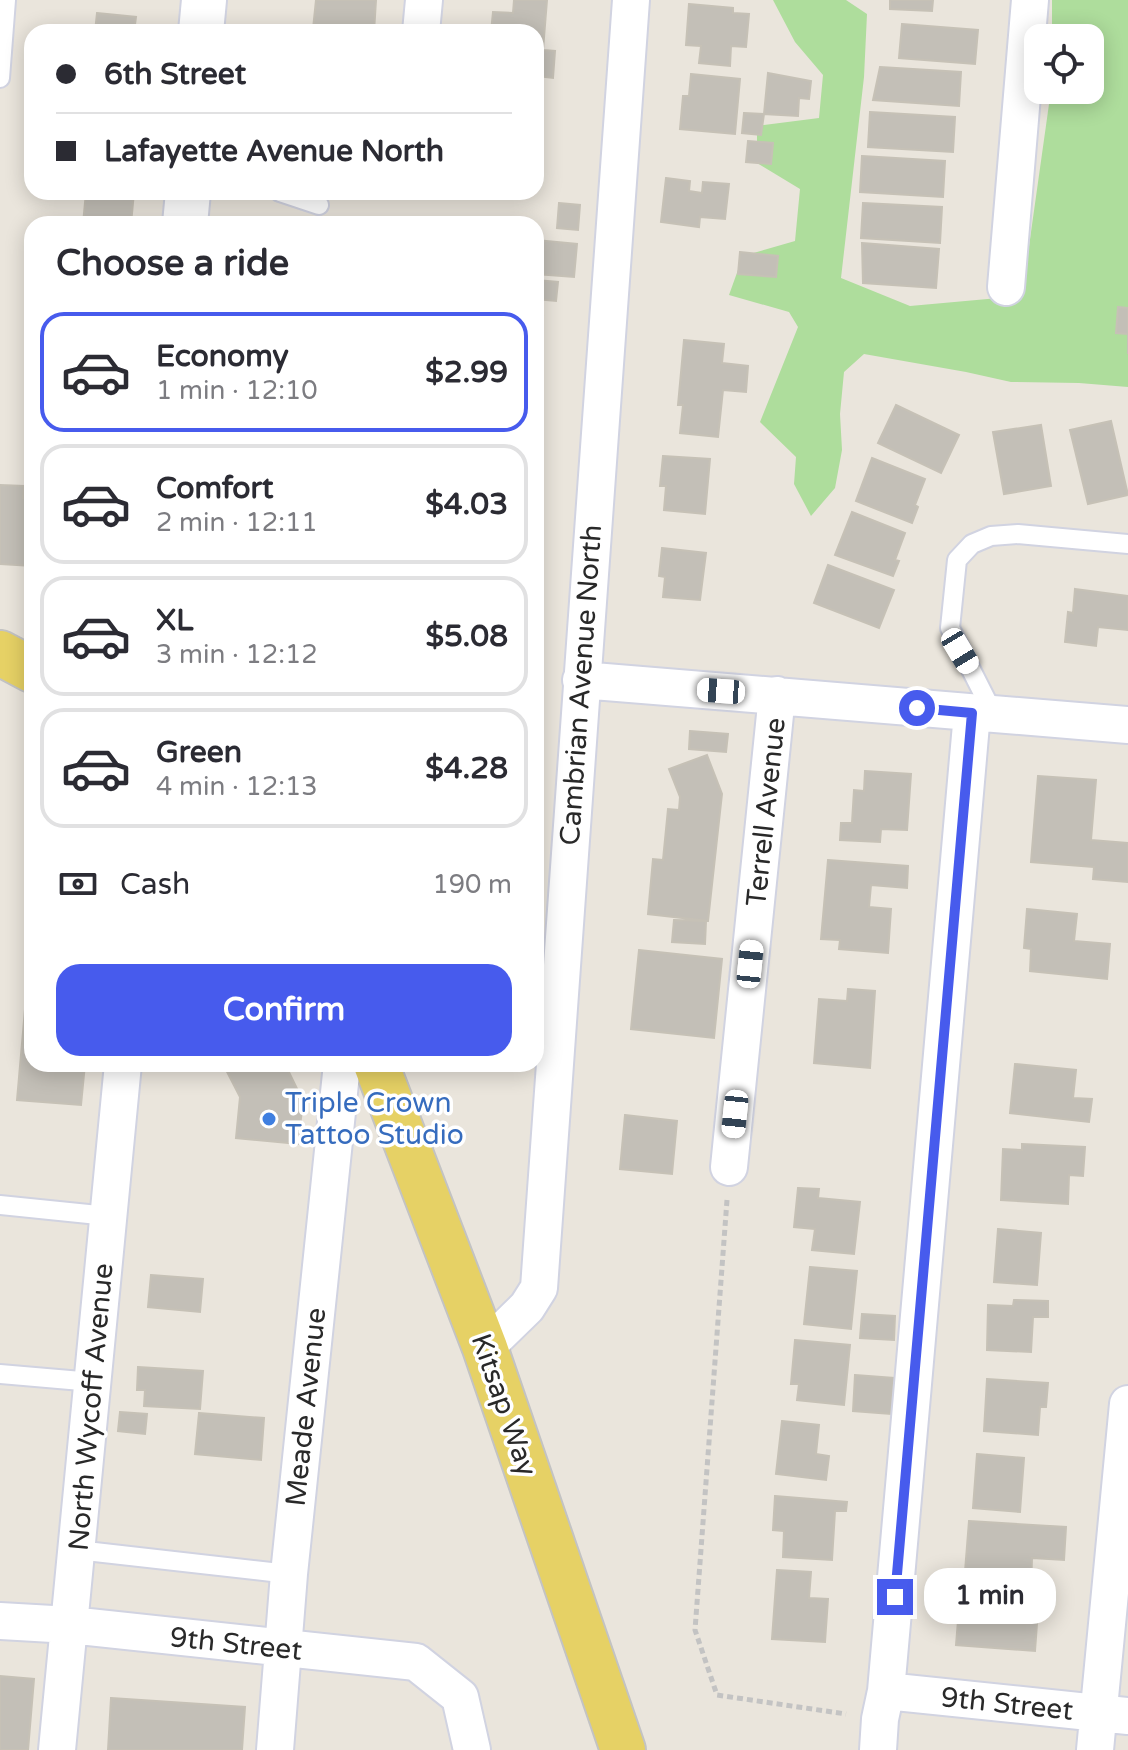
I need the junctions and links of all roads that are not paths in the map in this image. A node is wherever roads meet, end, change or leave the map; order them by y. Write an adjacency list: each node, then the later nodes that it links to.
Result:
1 (6, 0): 8 (lane)
2 (204, 0): 6 (street)
3 (424, 0): 7 (street)
4 (631, 0): 15 (street, Cambrian Avenue North)
5 (1030, 0): 11 (street)
6 (202, 24)
7 (422, 24)
8 (0, 78)
9 (304, 200): 10 (lane)
10 (319, 205)
11 (1006, 287)
12 (1128, 544): 17 (lane)
13 (0, 653): 14 (main road)
14 (24, 666)
15 (581, 680): 16 (street); 25 (street, Cambrian Avenue North)
16 (777, 695): 17 (street); 22 (street, Terrell Avenue)
17 (983, 713): 18 (street); 35 (street)
18 (1128, 725)
19 (122, 1072): 24 (street, North Wycoff Avenue)
20 (341, 1072): 30 (street, Meade Avenue)
21 (379, 1072): 25 (main road, Kitsap Way)
22 (729, 1167)
23 (0, 1205): 24 (lane)
24 (108, 1216): 27 (street, North Wycoff Avenue)
25 (485, 1348): 39 (main road, Kitsap Way)
26 (0, 1374): 27 (lane)
27 (93, 1382): 29 (street, North Wycoff Avenue)
28 (1128, 1404): 34 (street)
29 (77, 1550): 30 (lane); 32 (street, North Wycoff Avenue)
30 (289, 1574): 33 (street, Meade Avenue)
31 (0, 1621): 32 (street, 9th Street)
32 (70, 1625): 33 (street, 9th Street); 36 (street, North Wycoff Avenue)
33 (282, 1650): 37 (street, Meade Avenue); 38 (street, 9th Street)
34 (1114, 1714): 35 (street, 9th Street); 40 (street)
35 (882, 1720)
36 (57, 1750)
37 (275, 1750)
38 (472, 1750)
39 (623, 1750)
40 (1095, 1750)

